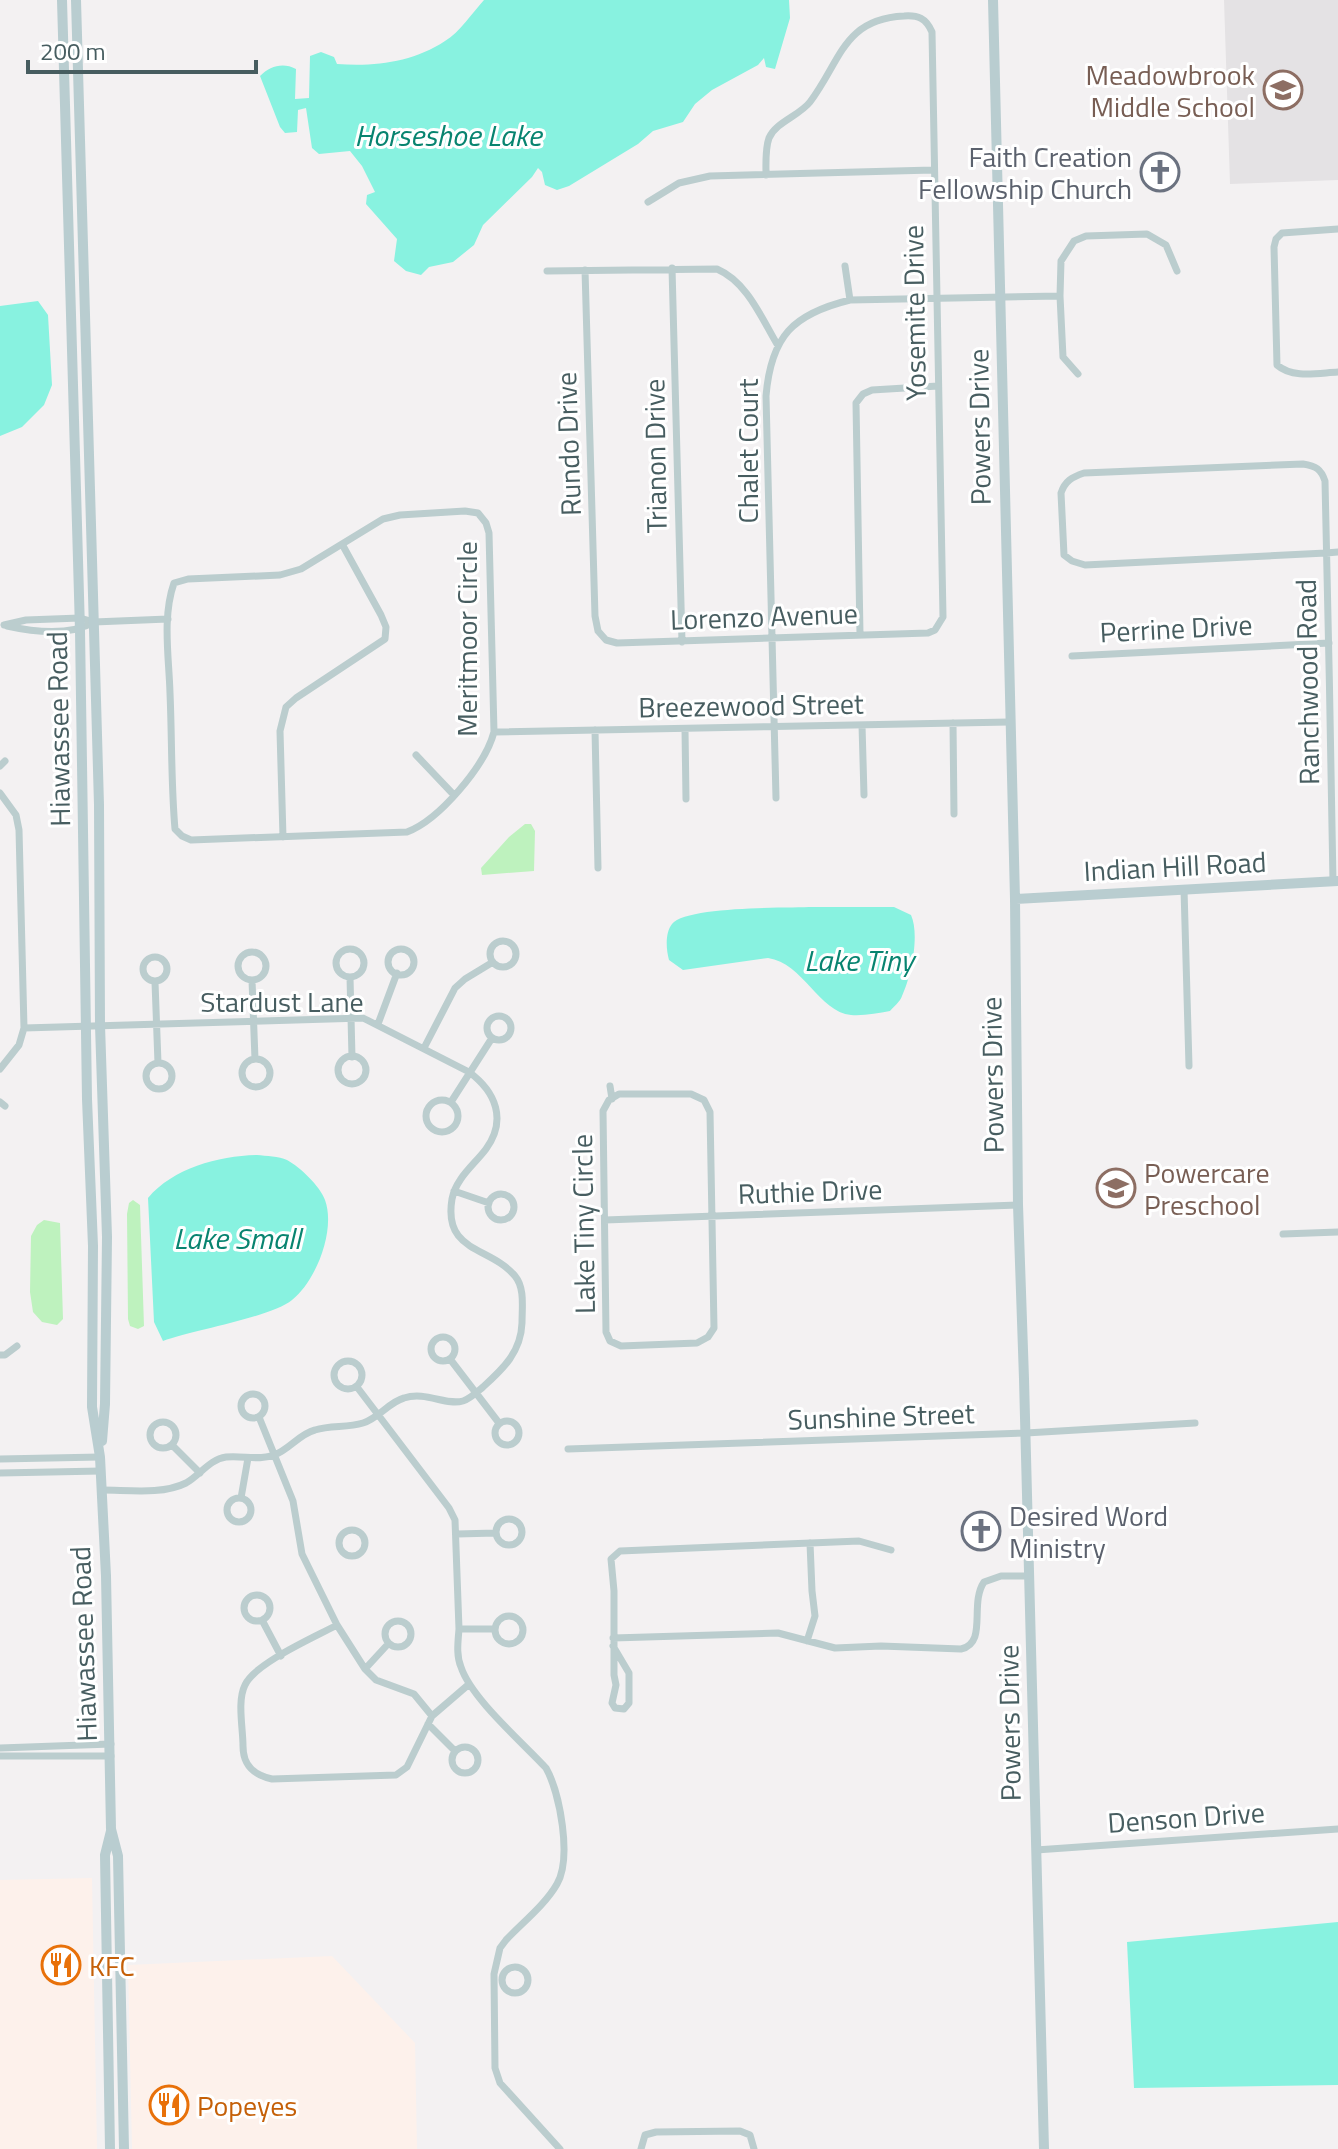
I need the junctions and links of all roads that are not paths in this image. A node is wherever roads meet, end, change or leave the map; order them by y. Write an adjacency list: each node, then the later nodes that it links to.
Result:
1 (62, 0): 4 (street, Hiawassee Road)
2 (76, 0): 5 (street, Hiawassee Road)
3 (993, 0): 17 (street, Powers Drive)
4 (62, 13): 5 (street); 6 (street, Hiawassee Road)
5 (76, 13): 7 (street, Hiawassee Road)
6 (65, 114): 7 (street); 26 (street, Hiawassee Road)
7 (79, 114): 25 (street, Hiawassee Road)
8 (933, 170): 9 (street); 9 (street, Yosemite Drive); 19 (street, Yosemite Drive)
9 (766, 175): 10 (street)
10 (648, 202)
11 (1338, 229): 22 (street)
12 (845, 266): 20 (street)
13 (672, 268): 14 (street); 21 (street); 38 (street, Trianon Drive)
14 (585, 270): 15 (street); 30 (street, Rundo Drive)
15 (547, 271)
16 (1177, 271): 18 (street)
17 (1000, 296): 18 (street, Chalet Court); 19 (street, Chalet Court); 41 (street, Powers Drive)
18 (1060, 296): 23 (street)
19 (936, 297): 20 (street, Chalet Court); 24 (street, Yosemite Drive)
20 (850, 300): 21 (street, Chalet Court)
21 (777, 344): 37 (street, Chalet Court)
22 (1338, 372)
23 (1078, 374)
24 (938, 386): 31 (street, Yosemite Drive); 36 (street)
25 (89, 460): 26 (street); 33 (street, Hiawassee Road)
26 (75, 461): 34 (street, Hiawassee Road)
27 (342, 544): 32 (street, Meritmoor Circle); 47 (street, Meritmoor Circle); 55 (street)
28 (1338, 552): 29 (street)
29 (1326, 553): 29 (street, Ranchwood Road); 39 (street, Ranchwood Road)
30 (595, 616): 38 (street, Lorenzo Avenue)
31 (943, 617): 36 (street, Lorenzo Avenue)
32 (168, 619): 33 (street); 55 (street, Meritmoor Circle)
33 (94, 622): 34 (street); 69 (street, Hiawassee Road)
34 (80, 624): 35 (street); 70 (street, Hiawassee Road)
35 (2, 625)
36 (860, 634): 37 (street, Lorenzo Avenue)
37 (771, 638): 38 (street, Lorenzo Avenue); 44 (street, Chalet Court)
38 (682, 642)
39 (1329, 643): 40 (street, Perrine Drive); 57 (street, Ranchwood Road)
40 (1072, 656)
41 (1009, 722): 42 (street, Breezewood Street); 59 (street, Powers Drive)
42 (953, 723): 43 (street, Breezewood Street); 54 (street)
43 (862, 725): 44 (street, Breezewood Street); 51 (street)
44 (773, 727): 45 (street, Breezewood Street); 52 (street, Chalet Court)
45 (685, 729): 46 (street, Breezewood Street); 53 (street)
46 (595, 730): 47 (street, Breezewood Street); 56 (street)
47 (494, 732): 50 (street, Meritmoor Circle)
48 (416, 755): 50 (street)
49 (0, 793): 71 (street)
50 (453, 794): 55 (street, Meritmoor Circle)
51 (864, 795)
52 (776, 798)
53 (686, 799)
54 (954, 814)
55 (283, 837)
56 (598, 868)
57 (1335, 882): 58 (street, Indian Hill Road)
58 (1184, 889): 59 (street, Indian Hill Road); 77 (street)
59 (1015, 899): 85 (street, Powers Drive)
60 (493, 962): 73 (street)
61 (397, 973): 68 (street)
62 (350, 977): 65 (street)
63 (252, 980): 63 (street); 66 (street)
64 (155, 982): 67 (street)
65 (351, 1017): 66 (street, Stardust Lane); 68 (street, Stardust Lane); 74 (street)
66 (253, 1020): 67 (street, Stardust Lane); 75 (street)
67 (158, 1023): 69 (street, Stardust Lane); 76 (street)
68 (378, 1024): 73 (street, Stardust Lane)
69 (100, 1025): 70 (street, Stardust Lane); 103 (street, Hiawassee Road)
70 (86, 1026): 71 (street, Stardust Lane); 103 (street, Hiawassee Road)
71 (24, 1028): 78 (street)
72 (492, 1038): 79 (street)
73 (424, 1048): 79 (street, Stardust Lane)
74 (352, 1057)
75 (255, 1059)
76 (158, 1063)
77 (1189, 1066)
78 (0, 1069)
79 (469, 1072): 82 (street); 83 (street, Stardust Lane)
80 (610, 1086): 81 (street)
81 (612, 1099): 86 (street, Lake Tiny Circle); 87 (street, Lake Tiny Circle)
82 (451, 1102): 82 (street)
83 (454, 1191): 84 (street); 94 (street)
84 (489, 1203)
85 (1018, 1205): 86 (street, Ruthie Drive); 99 (street, Powers Drive)
86 (712, 1216): 87 (street, Ruthie Drive); 87 (street, Lake Tiny Circle)
87 (605, 1220)
88 (1338, 1232): 89 (street)
89 (1283, 1234)
90 (17, 1346): 91 (street)
91 (0, 1355)
92 (450, 1359): 94 (street)
93 (357, 1387): 93 (street); 95 (street)
94 (475, 1394): 95 (street); 97 (street)
95 (378, 1416): 102 (street); 112 (street)
96 (259, 1417): 102 (street)
97 (499, 1423)
98 (1195, 1423): 99 (street, Sunshine Street)
99 (1026, 1433): 101 (street, Sunshine Street); 115 (street, Powers Drive)
100 (172, 1445): 108 (street)
101 (568, 1449)
102 (275, 1455): 104 (street); 117 (street)
103 (100, 1457): 105 (street); 106 (street, Hiawassee Road)
104 (248, 1458): 108 (street); 110 (street)
105 (0, 1459)
106 (101, 1471): 107 (street); 109 (street, Hiawassee Road)
107 (0, 1473)
108 (200, 1473): 109 (street)
109 (102, 1490): 128 (street, Hiawassee Road)
110 (241, 1498)
111 (496, 1533): 112 (street)
112 (457, 1534): 118 (street)
113 (810, 1543): 114 (street); 120 (street); 121 (street)
114 (891, 1550)
115 (1029, 1576): 120 (street); 133 (street, Powers Drive)
116 (262, 1620): 123 (street)
117 (337, 1625): 123 (street); 124 (street)
118 (459, 1629): 119 (street); 125 (street)
119 (495, 1629)
120 (807, 1641): 121 (street)
121 (613, 1642): 121 (street)
122 (388, 1644): 124 (street)
123 (281, 1656): 126 (street)
124 (365, 1669): 126 (street)
125 (468, 1685): 126 (street); 136 (street)
126 (430, 1720): 129 (street)
127 (0, 1748): 128 (street)
128 (111, 1750): 130 (street); 131 (street, Hiawassee Road)
129 (455, 1751)
130 (0, 1756)
131 (111, 1829): 134 (street, Hiawassee Road); 135 (street, Hiawassee Road)
132 (1338, 1829): 133 (street, Denson Drive)
133 (1036, 1850): 139 (street, Powers Drive)
134 (110, 2149)
135 (124, 2149)
136 (560, 2149)
137 (641, 2149): 138 (street)
138 (754, 2149)
139 (1044, 2149)

